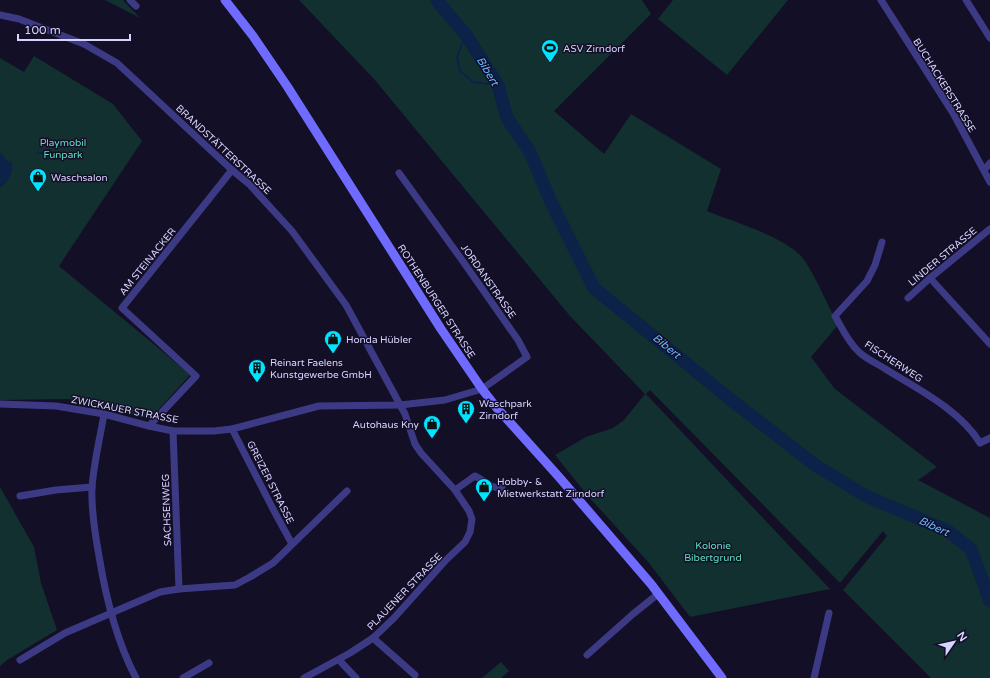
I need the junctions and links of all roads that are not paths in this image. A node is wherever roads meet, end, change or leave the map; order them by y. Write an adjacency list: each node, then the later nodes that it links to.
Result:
1 (130, 0): 5 (street)
2 (225, 0): 18 (main road, ROTHENBURGER STRASSE)
3 (881, 0): 10 (street, BUCHACKERSTRASSE)
4 (966, 0): 7 (street)
5 (136, 6)
6 (0, 15): 9 (street, BRANDSTÄTTERSTRASSE)
7 (990, 38)
8 (990, 163): 10 (street)
9 (232, 170): 20 (street, BRANDSTÄTTERSTRASSE); 22 (street, AM STEINACKER)
10 (984, 170): 12 (street, BUCHACKERSTRASSE)
11 (399, 173): 18 (street, JORDANSTRASSE)
12 (990, 182)
13 (990, 229): 15 (street, LINDER STRASSE)
14 (882, 242): 25 (street, FISCHERWEG)
15 (930, 278): 16 (street, LINDER STRASSE); 17 (street)
16 (908, 298)
17 (990, 344)
18 (482, 389): 20 (street, ZWICKAUER STRASSE); 33 (main road, ROTHENBURGER STRASSE)
19 (0, 404): 21 (street, ZWICKAUER STRASSE)
20 (400, 405): 23 (street, ZWICKAUER STRASSE); 28 (street, PLAUENER STRASSE)
21 (104, 414): 22 (street, ZWICKAUER STRASSE); 26 (street)
22 (149, 426): 24 (street, ZWICKAUER STRASSE)
23 (232, 429): 24 (street, ZWICKAUER STRASSE); 31 (street, GREIZER STRASSE)
24 (173, 431): 32 (street, SACHSENWEG)
25 (990, 438)
26 (92, 487): 30 (street); 35 (street)
27 (502, 488): 28 (street)
28 (455, 490): 36 (street, PLAUENER STRASSE)
29 (347, 491): 31 (street)
30 (20, 496)
31 (292, 544): 32 (street)
32 (179, 589): 35 (street)
33 (658, 594): 37 (street); 46 (main road, ROTHENBURGER STRASSE)
34 (829, 613): 47 (street)
35 (111, 614): 38 (street); 42 (street)
36 (373, 638): 39 (street, PLAUENER STRASSE); 41 (street)
37 (587, 655)
38 (20, 660)
39 (339, 660): 44 (street, PLAUENER STRASSE); 45 (street)
40 (209, 663): 43 (street)
41 (415, 675)
42 (136, 678)
43 (183, 678)
44 (304, 678)
45 (356, 678)
46 (722, 678)
47 (814, 678)

